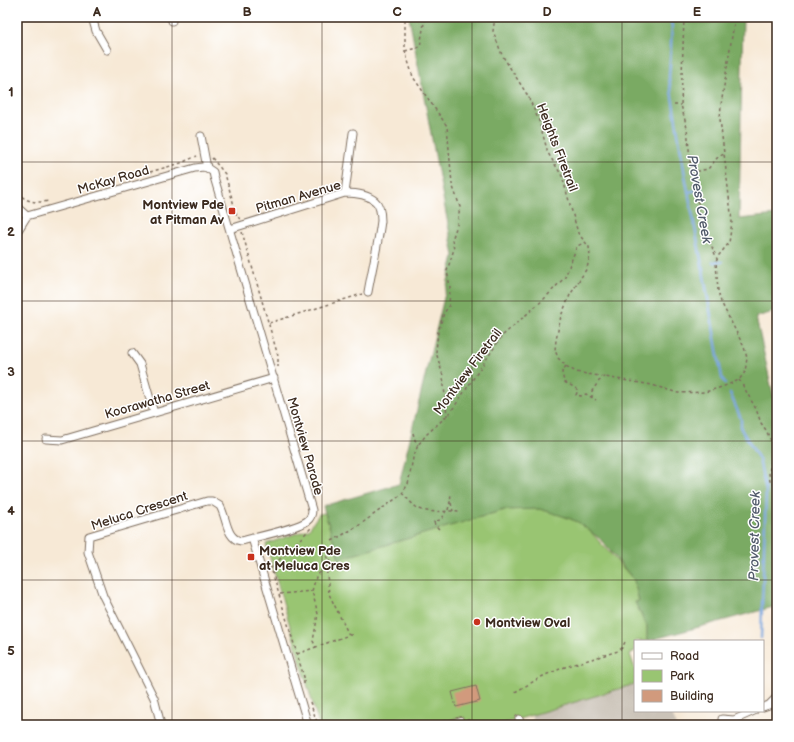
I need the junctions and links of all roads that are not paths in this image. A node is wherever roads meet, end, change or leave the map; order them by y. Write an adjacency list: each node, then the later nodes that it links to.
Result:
1 (92, 17): 2 (street)
2 (107, 50)
3 (353, 133): 6 (street)
4 (201, 136): 5 (street, Montview Parade)
5 (207, 168): 8 (street, McKay Road); 10 (street, Montview Parade)
6 (346, 193): 10 (street, Pitman Avenue); 11 (street, Pitman Avenue)
7 (17, 206): 8 (street)
8 (27, 216): 9 (street)
9 (19, 229)
10 (230, 229): 13 (street, Montview Parade)
11 (368, 292)
12 (132, 353): 14 (street)
13 (274, 378): 14 (street, Koorawatha Street); 16 (street, Montview Parade)
14 (154, 413): 15 (street, Koorawatha Street)
15 (46, 439)
16 (252, 538): 22 (street, Meluca Crescent); 23 (street)
17 (777, 698): 18 (street)
18 (764, 707)
19 (752, 712): 21 (street)
20 (461, 719): 24 (lane)
21 (722, 719)
22 (160, 725)
23 (308, 725)
24 (440, 725)

